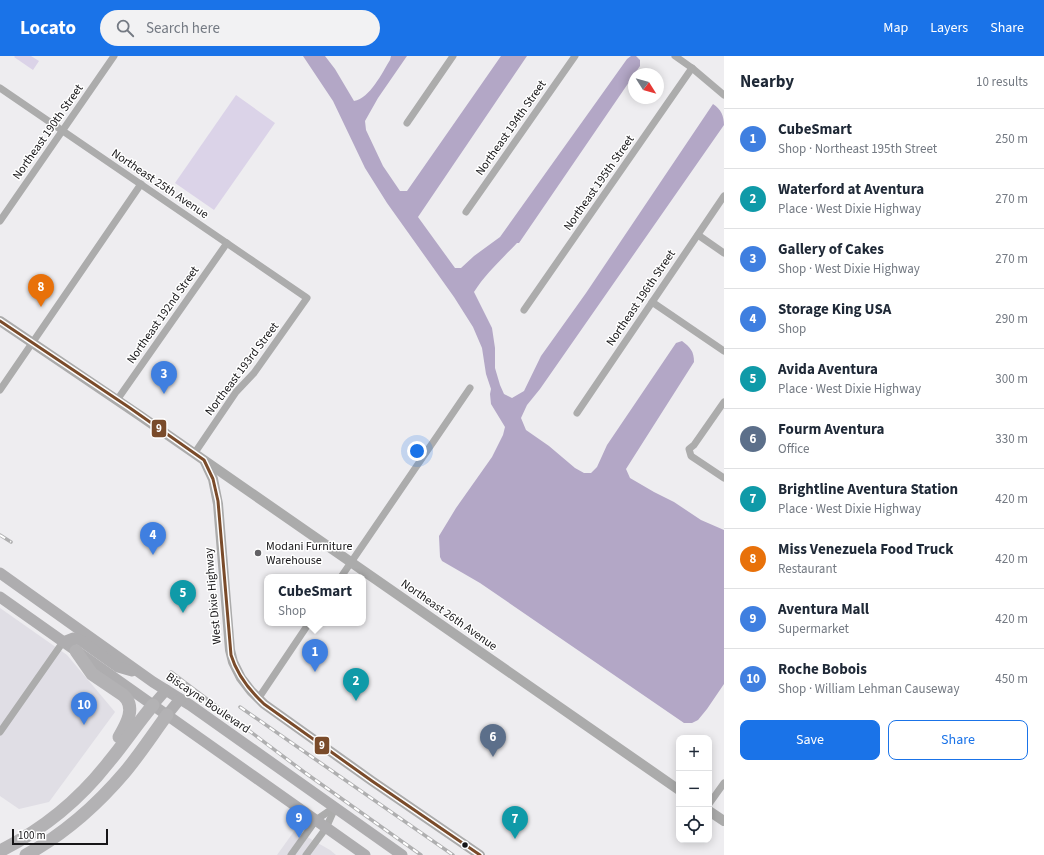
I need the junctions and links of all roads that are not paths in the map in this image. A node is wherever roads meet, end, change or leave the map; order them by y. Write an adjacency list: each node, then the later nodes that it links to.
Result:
1 (114, 56): 9 (street, Northeast 190th Street)
2 (453, 56): 8 (street)
3 (575, 56): 12 (street, Northeast 194th Street)
4 (675, 56): 5 (street)
5 (692, 68): 7 (street); 19 (street, Northeast 195th Street)
6 (0, 88): 9 (street, Northeast 25th Avenue)
7 (724, 95)
8 (407, 123)
9 (62, 131): 10 (street, Northeast 25th Avenue); 13 (street, Northeast 190th Street)
10 (141, 184): 15 (street, Northeast 25th Avenue); 21 (street)
11 (724, 196): 14 (street, Northeast 196th Street)
12 (466, 212)
13 (0, 221)
14 (698, 235): 16 (street); 18 (street, Northeast 196th Street)
15 (227, 243): 17 (street, Northeast 25th Avenue); 25 (street, Northeast 192nd Street)
16 (724, 253)
17 (307, 298): 28 (street, Northeast 193rd Street)
18 (652, 302): 22 (street); 27 (street, Northeast 196th Street)
19 (524, 310)
20 (0, 321): 21 (street)
21 (33, 343): 24 (street); 25 (street)
22 (724, 351)
23 (470, 388): 31 (street)
24 (0, 390)
25 (117, 400): 28 (street)
26 (724, 402): 30 (street)
27 (577, 413)
28 (194, 454): 29 (street)
29 (204, 460): 31 (street, Northeast 26th Avenue); 40 (street, West Dixie Highway)
30 (724, 478)
31 (351, 563): 33 (street); 46 (street, Northeast 26th Avenue)
32 (0, 573): 38 (main road, Biscayne Boulevard)
33 (343, 574)
34 (0, 597): 36 (main road)
35 (306, 626): 40 (street)
36 (63, 642): 37 (main road); 38 (main road); 44 (street)
37 (76, 651): 42 (main road); 47 (highway)
38 (141, 673): 39 (main road, Biscayne Boulevard)
39 (166, 690): 41 (main road, Biscayne Boulevard); 42 (main road)
40 (258, 698): 60 (street, West Dixie Highway)
41 (180, 699): 43 (main road); 49 (main road, Biscayne Boulevard)
42 (153, 705): 43 (main road); 47 (highway)
43 (167, 715): 51 (main road); 56 (highway)
44 (0, 732)
45 (724, 783): 48 (street)
46 (676, 788)
47 (84, 790): 54 (highway)
48 (712, 800)
49 (335, 807): 51 (street); 53 (street); 59 (main road, Biscayne Boulevard)
50 (712, 813): 52 (street)
51 (316, 820): 53 (main road); 55 (street)
52 (724, 821)
53 (326, 828): 57 (street); 58 (main road)
54 (0, 851)
55 (292, 854)
56 (26, 855)
57 (306, 855)
58 (365, 855)
59 (402, 855)
60 (480, 855)

